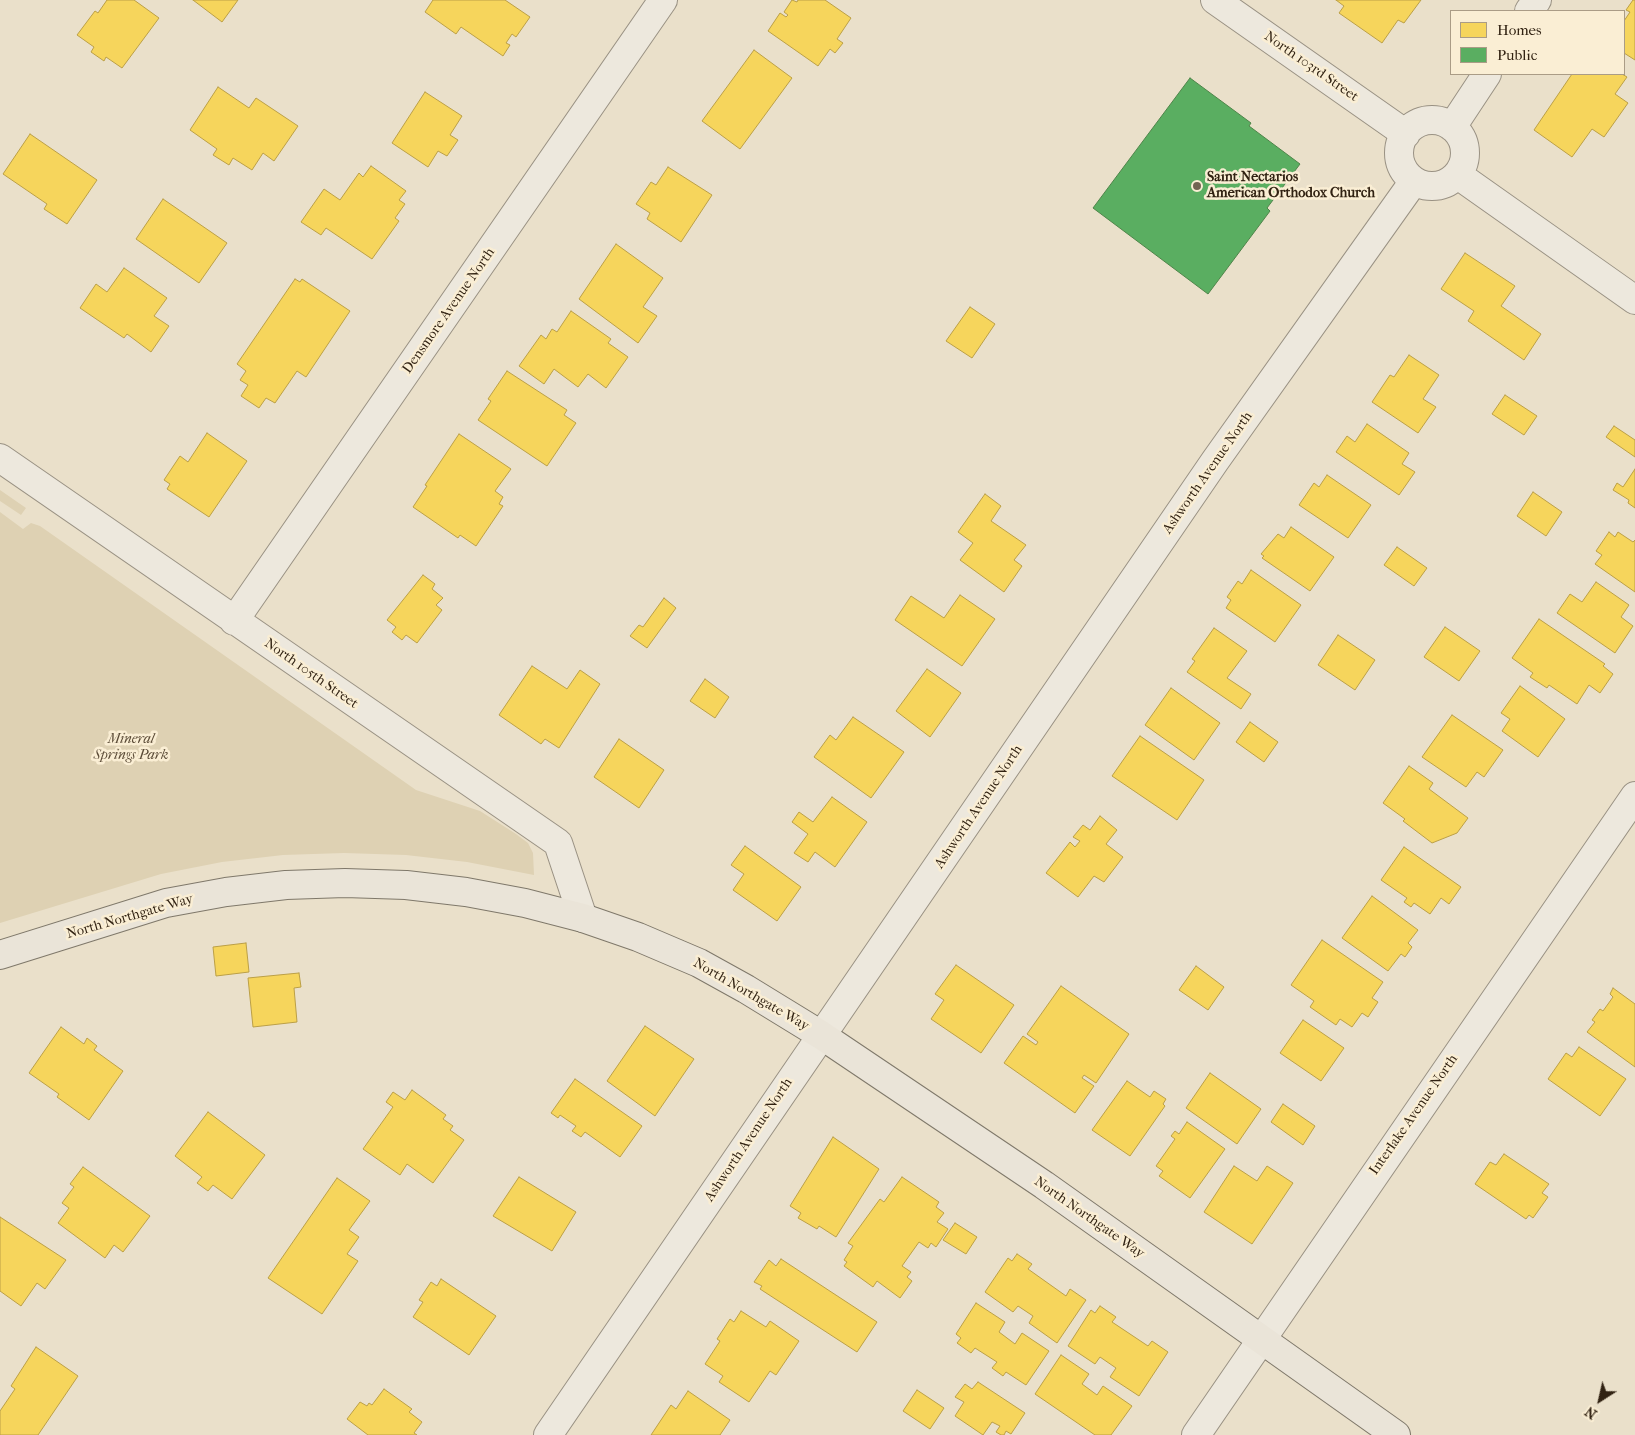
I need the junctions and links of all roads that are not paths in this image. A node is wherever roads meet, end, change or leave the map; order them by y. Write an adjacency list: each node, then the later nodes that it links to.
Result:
1 (663, 0): 10 (street, Densmore Avenue North)
2 (1215, 0): 5 (street, North 103rd Street)
3 (1486, 75): 4 (street)
4 (1452, 127): 5 (street); 6 (street)
5 (1406, 134): 7 (street)
6 (1458, 174): 7 (street); 8 (street)
7 (1414, 181): 14 (street, Ashworth Avenue North)
8 (1635, 300)
9 (0, 458): 10 (street, North 105th Street)
10 (234, 621): 12 (street, North 105th Street)
11 (1635, 796): 15 (street, Interlake Avenue North)
12 (583, 918): 13 (main road, North Northgate Way); 14 (main road, North Northgate Way)
13 (0, 955)
14 (821, 1035): 15 (main road, North Northgate Way); 16 (street, Ashworth Avenue North)
15 (1262, 1340): 17 (street, Interlake Avenue North); 18 (main road, North Northgate Way)
16 (548, 1435)
17 (1196, 1435)
18 (1396, 1435)

